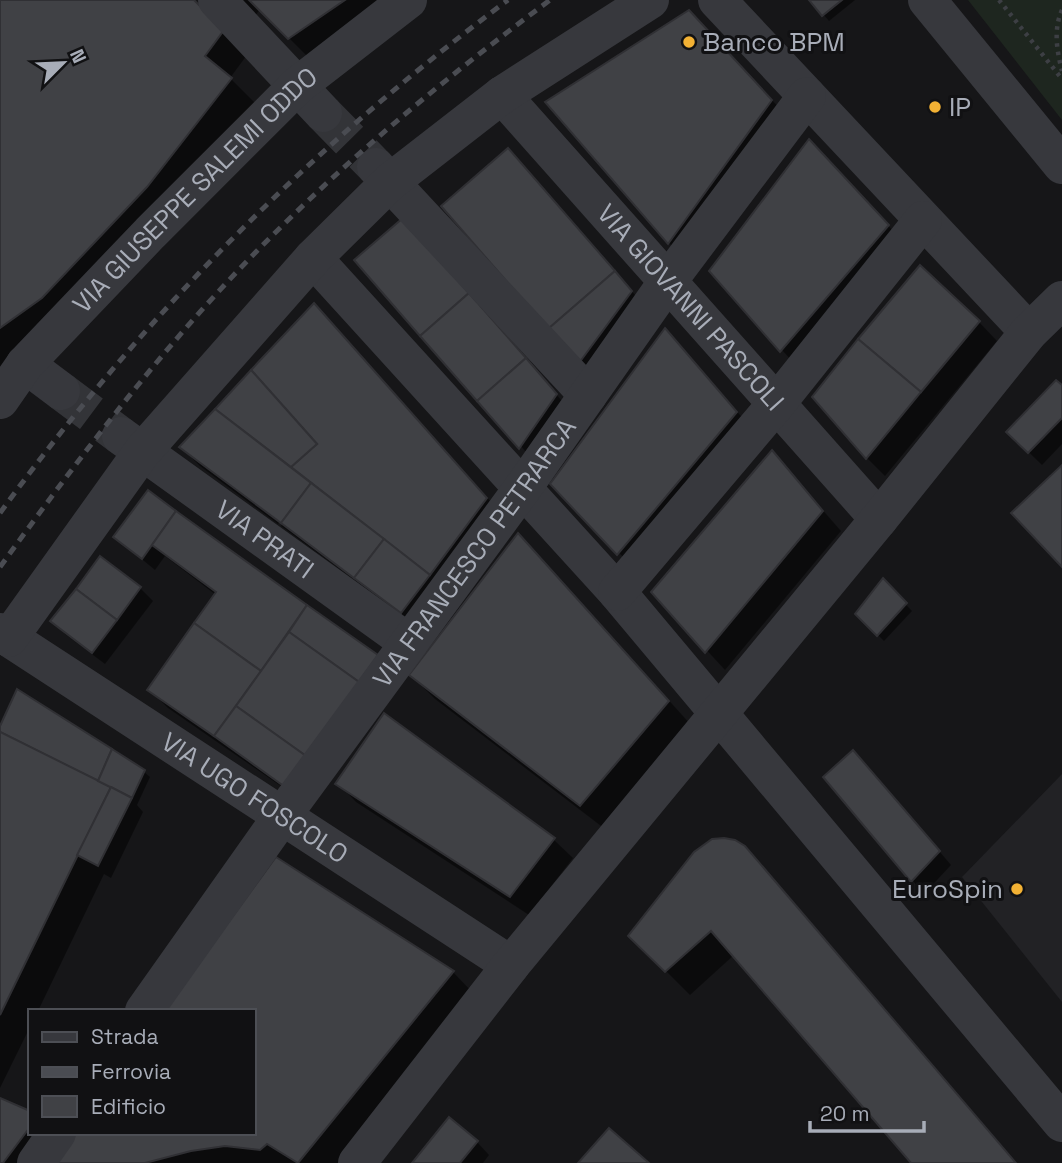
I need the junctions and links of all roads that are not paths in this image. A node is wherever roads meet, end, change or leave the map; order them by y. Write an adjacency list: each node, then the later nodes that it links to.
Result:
1 (408, 0): 8 (street, VIA GIUSEPPE SALEMI ODDO)
2 (650, 0): 6 (street)
3 (718, 0): 7 (street)
4 (928, 0): 9 (street)
5 (228, 4): 8 (street)
6 (502, 95): 10 (street); 13 (street, VIA GIOVANNI PASCOLI)
7 (807, 96): 11 (street); 13 (street, VIA FRANCESCO PETRARCA)
8 (310, 99): 16 (street, VIA GIUSEPPE SALEMI ODDO)
9 (1062, 165)
10 (383, 175): 12 (street); 18 (street)
11 (923, 220): 15 (street); 20 (street)
12 (313, 258): 21 (street); 22 (street)
13 (668, 281): 18 (street, VIA FRANCESCO PETRARCA); 20 (street, VIA GIOVANNI PASCOLI)
14 (1062, 300): 15 (street)
15 (1029, 332): 23 (street)
16 (25, 364): 17 (street); 19 (street, VIA GIUSEPPE SALEMI ODDO)
17 (61, 391)
18 (588, 395): 22 (street, VIA FRANCESCO PETRARCA)
19 (0, 400)
20 (777, 403): 23 (street, VIA GIOVANNI PASCOLI); 24 (street)
21 (132, 444): 25 (street); 26 (street, VIA PRATI)
22 (522, 489): 24 (street); 26 (street, VIA FRANCESCO PETRARCA)
23 (879, 519): 27 (street)
24 (617, 592): 27 (street)
25 (5, 635): 28 (street, VIA UGO FOSCOLO)
26 (409, 643): 28 (street, VIA FRANCESCO PETRARCA)
27 (720, 712): 29 (street); 31 (street)
28 (282, 816): 29 (street, VIA UGO FOSCOLO); 30 (street, VIA FRANCESCO PETRARCA)
29 (512, 965): 34 (street)
30 (145, 1009)
31 (1062, 1123)
32 (56, 1135): 33 (street)
33 (36, 1163)
34 (356, 1163)

